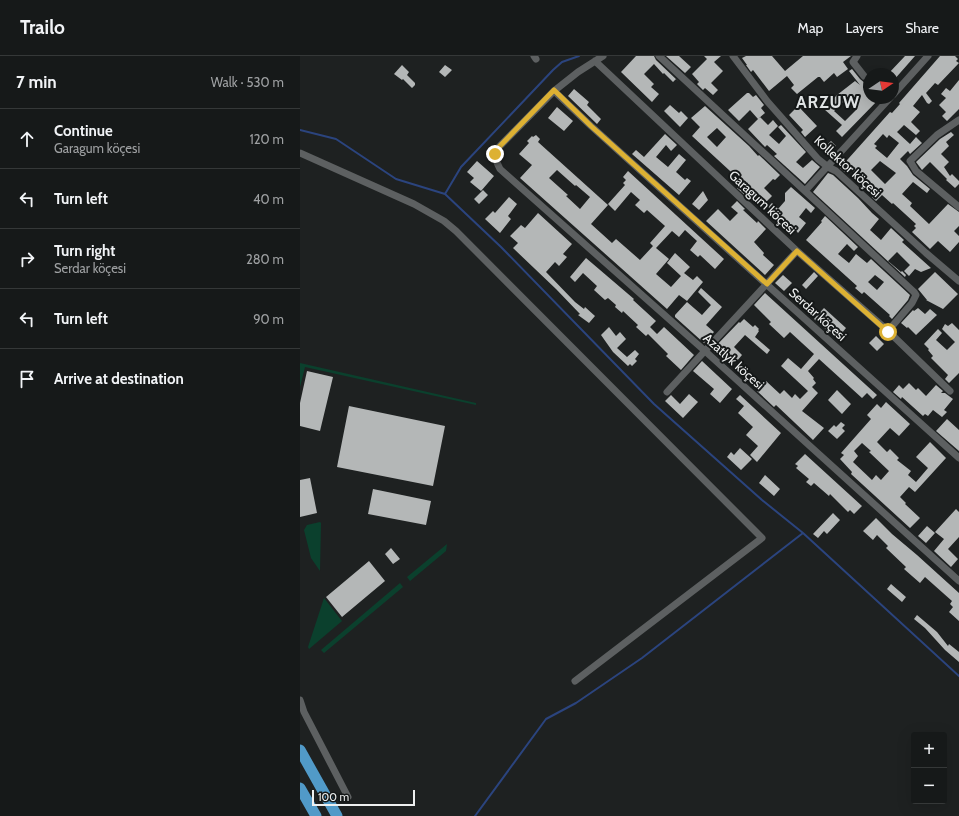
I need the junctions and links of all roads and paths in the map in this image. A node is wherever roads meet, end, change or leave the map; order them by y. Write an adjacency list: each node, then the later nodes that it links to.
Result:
1 (603, 56): 6 (street)
2 (659, 56): 14 (street)
3 (733, 56): 13 (street, Kollektor köçesi)
4 (857, 56): 7 (street)
5 (928, 56): 8 (street)
6 (595, 61): 9 (street); 16 (street, Garagum köçesi)
7 (863, 75)
8 (899, 88)
9 (554, 90): 18 (street, Serdar köçesi); 20 (street, Azatlyk köçesi)
10 (885, 104): 13 (street)
11 (959, 120): 15 (street)
12 (300, 153): 25 (street)
13 (828, 167): 14 (street); 17 (street, Kollektor köçesi)
14 (805, 191): 19 (street)
15 (959, 207)
16 (797, 251): 18 (street); 19 (street, Garagum köçesi)
17 (959, 281)
18 (767, 284): 20 (street); 23 (street, Serdar köçesi)
19 (888, 332): 21 (street, Garagum köçesi)
20 (705, 351): 22 (street); 24 (street, Azatlyk köçesi)
21 (950, 391)
22 (667, 392)
23 (959, 458)
24 (959, 581)
25 (575, 681)
26 (300, 700): 29 (street)
27 (300, 750): 31 (highway)
28 (300, 788): 30 (highway)
29 (348, 797)
30 (316, 816)
31 (337, 816)

